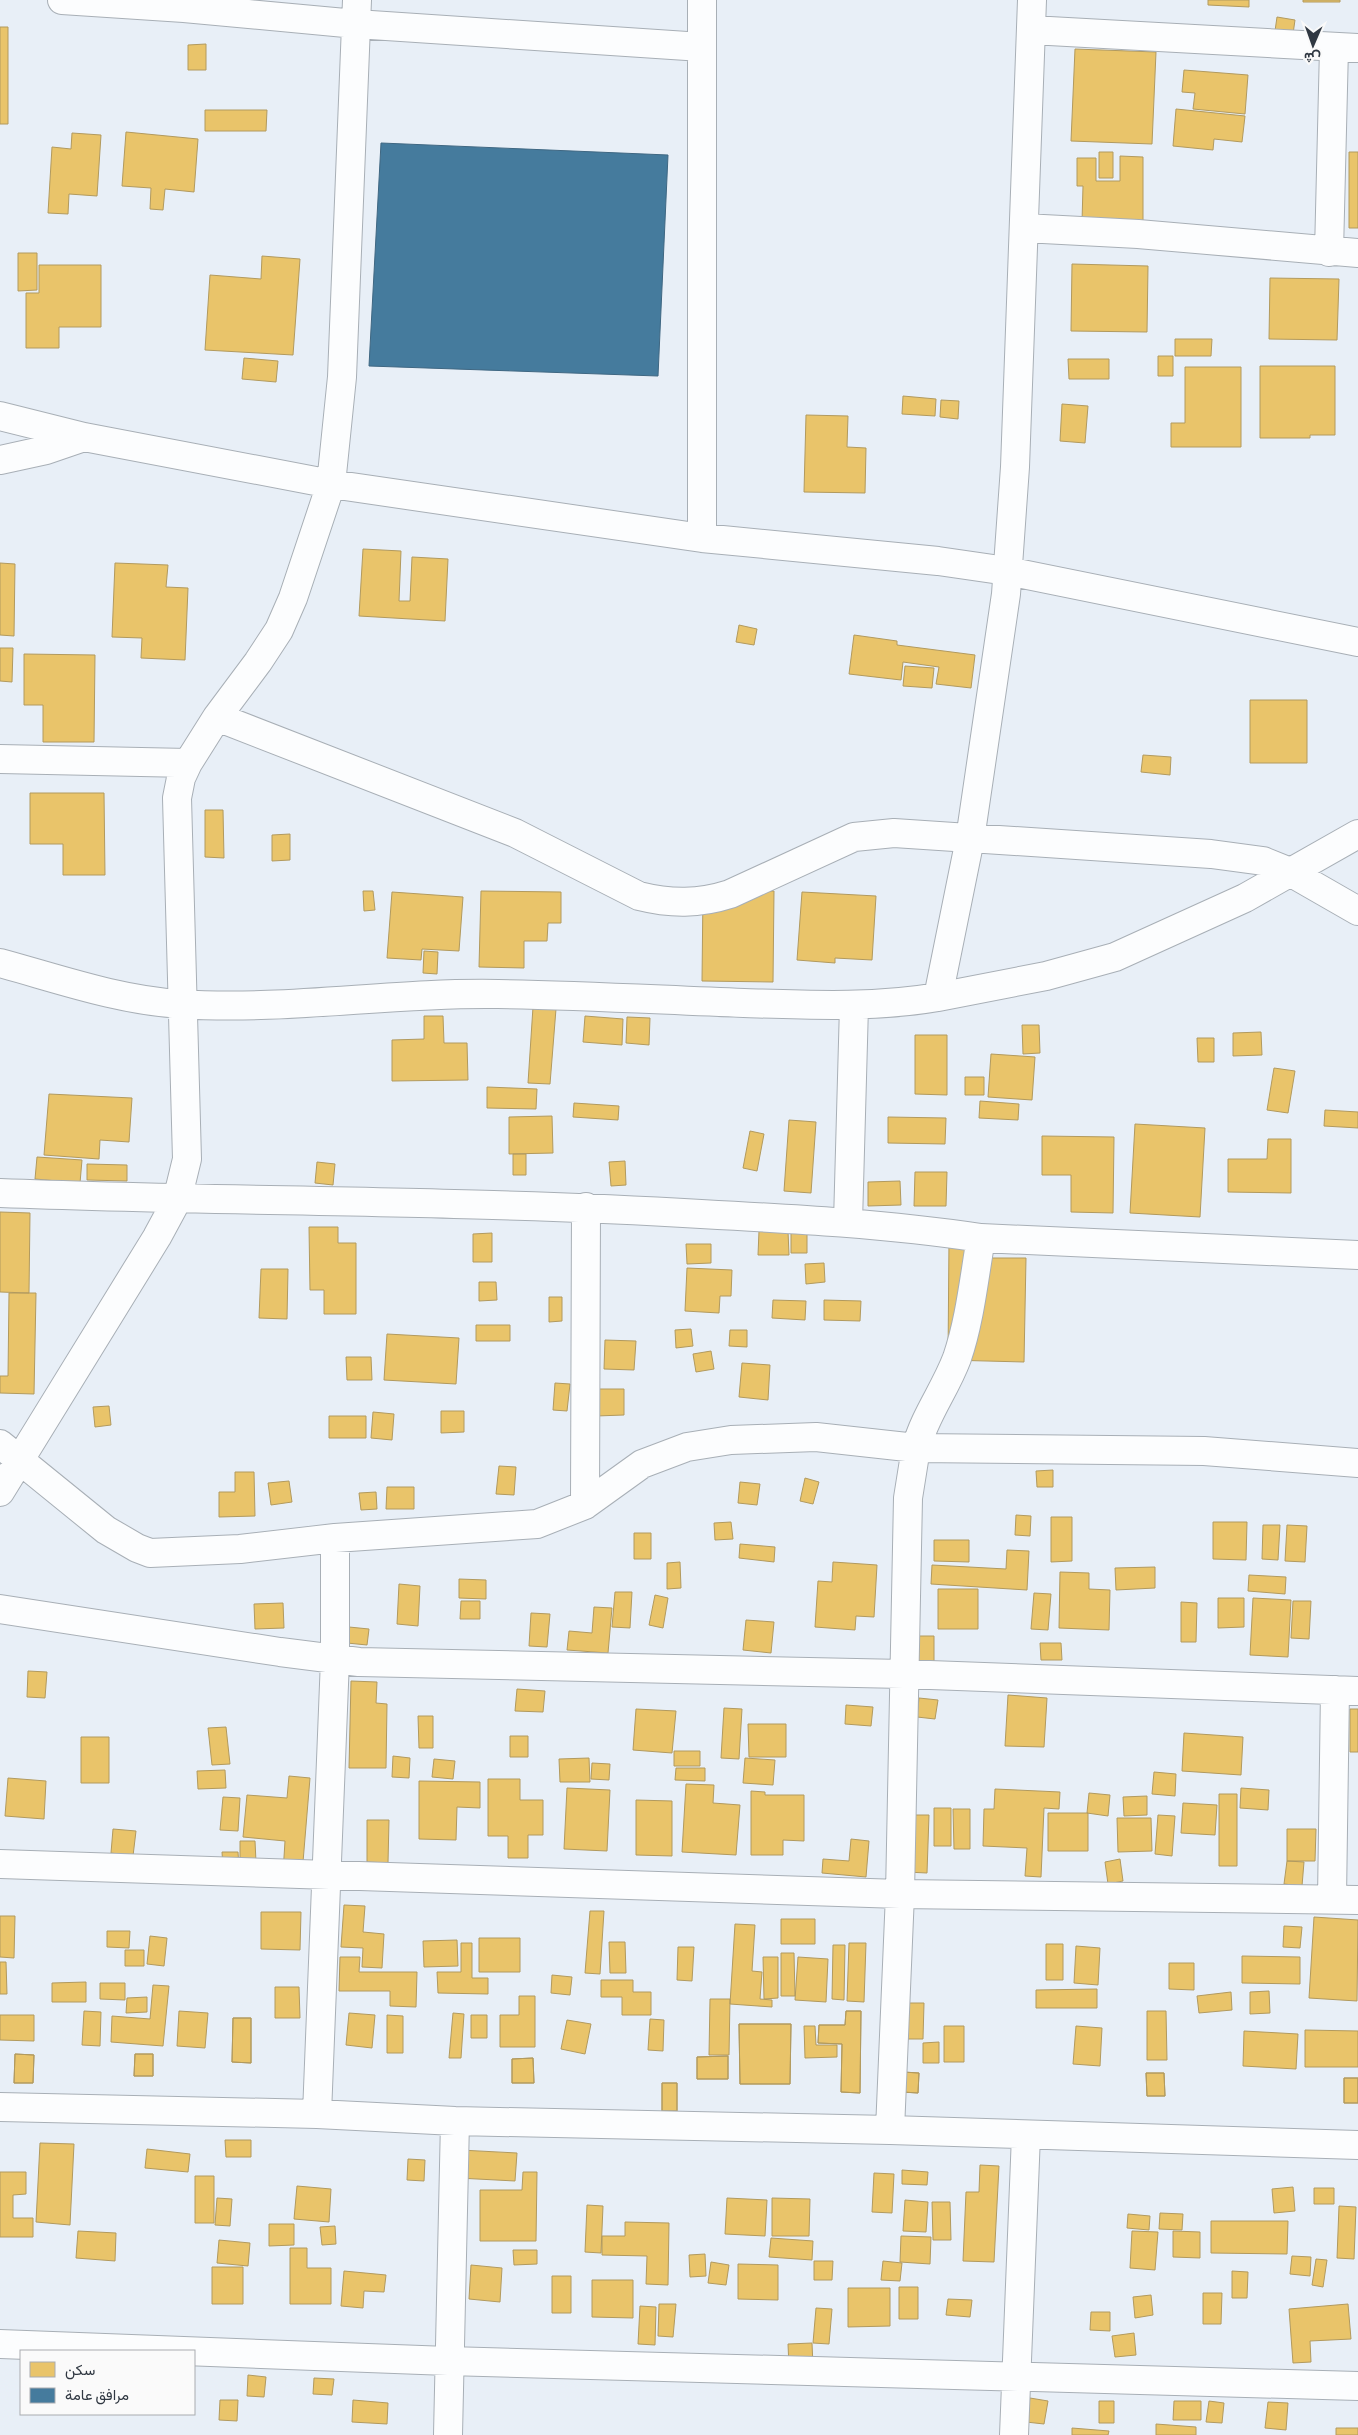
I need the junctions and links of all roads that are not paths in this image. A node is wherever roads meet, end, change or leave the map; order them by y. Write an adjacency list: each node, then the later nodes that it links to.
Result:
1 (62, 0): 4 (street)
2 (702, 0): 6 (street)
3 (1032, 0): 5 (street)
4 (356, 12): 6 (street); 14 (street)
5 (1031, 30): 7 (street); 8 (street)
6 (702, 47): 15 (street)
7 (1346, 48): 9 (street)
8 (1024, 228): 9 (street); 16 (street)
9 (1329, 252): 10 (street)
10 (1358, 253)
11 (0, 416): 12 (street)
12 (84, 437): 13 (street); 14 (street)
13 (0, 460)
14 (331, 484): 15 (street); 18 (street)
15 (702, 538): 16 (street)
16 (1007, 571): 17 (street); 22 (street)
17 (1358, 642)
18 (217, 717): 20 (street); 22 (street)
19 (0, 759): 20 (street)
20 (188, 762): 27 (street)
21 (1358, 834): 23 (street)
22 (970, 839): 23 (street); 26 (street)
23 (1290, 872): 24 (street); 26 (street)
24 (1358, 911)
25 (0, 963): 27 (street)
26 (938, 997): 28 (street)
27 (182, 1004): 28 (street); 30 (street)
28 (854, 1006): 32 (street)
29 (0, 1194): 30 (street)
30 (177, 1200): 31 (street); 36 (street)
31 (586, 1207): 32 (street); 39 (street)
32 (848, 1222): 33 (street)
33 (981, 1238): 34 (street); 35 (street)
34 (1358, 1255)
35 (916, 1448): 37 (street); 39 (street); 43 (street)
36 (9, 1452): 38 (street); 40 (street)
37 (1358, 1463)
38 (0, 1492)
39 (586, 1505): 40 (street)
40 (335, 1538): 42 (street)
41 (0, 1609): 42 (street)
42 (334, 1659): 43 (street); 46 (street)
43 (903, 1674): 44 (street); 47 (street)
44 (1347, 1690): 48 (street)
45 (0, 1864): 46 (street)
46 (325, 1874): 47 (street); 50 (street)
47 (900, 1894): 48 (street); 52 (street)
48 (1345, 1900)
49 (0, 2106): 50 (street)
50 (317, 2114): 51 (street)
51 (455, 2121): 52 (street); 58 (street)
52 (890, 2130): 53 (street)
53 (1026, 2135): 54 (street); 59 (street)
54 (1358, 2146)
55 (0, 2344): 56 (street)
56 (158, 2350)
57 (195, 2351): 58 (street)
58 (448, 2361): 59 (street); 61 (street)
59 (1016, 2377): 60 (street); 62 (street)
60 (1358, 2386)
61 (448, 2435)
62 (1014, 2435)

